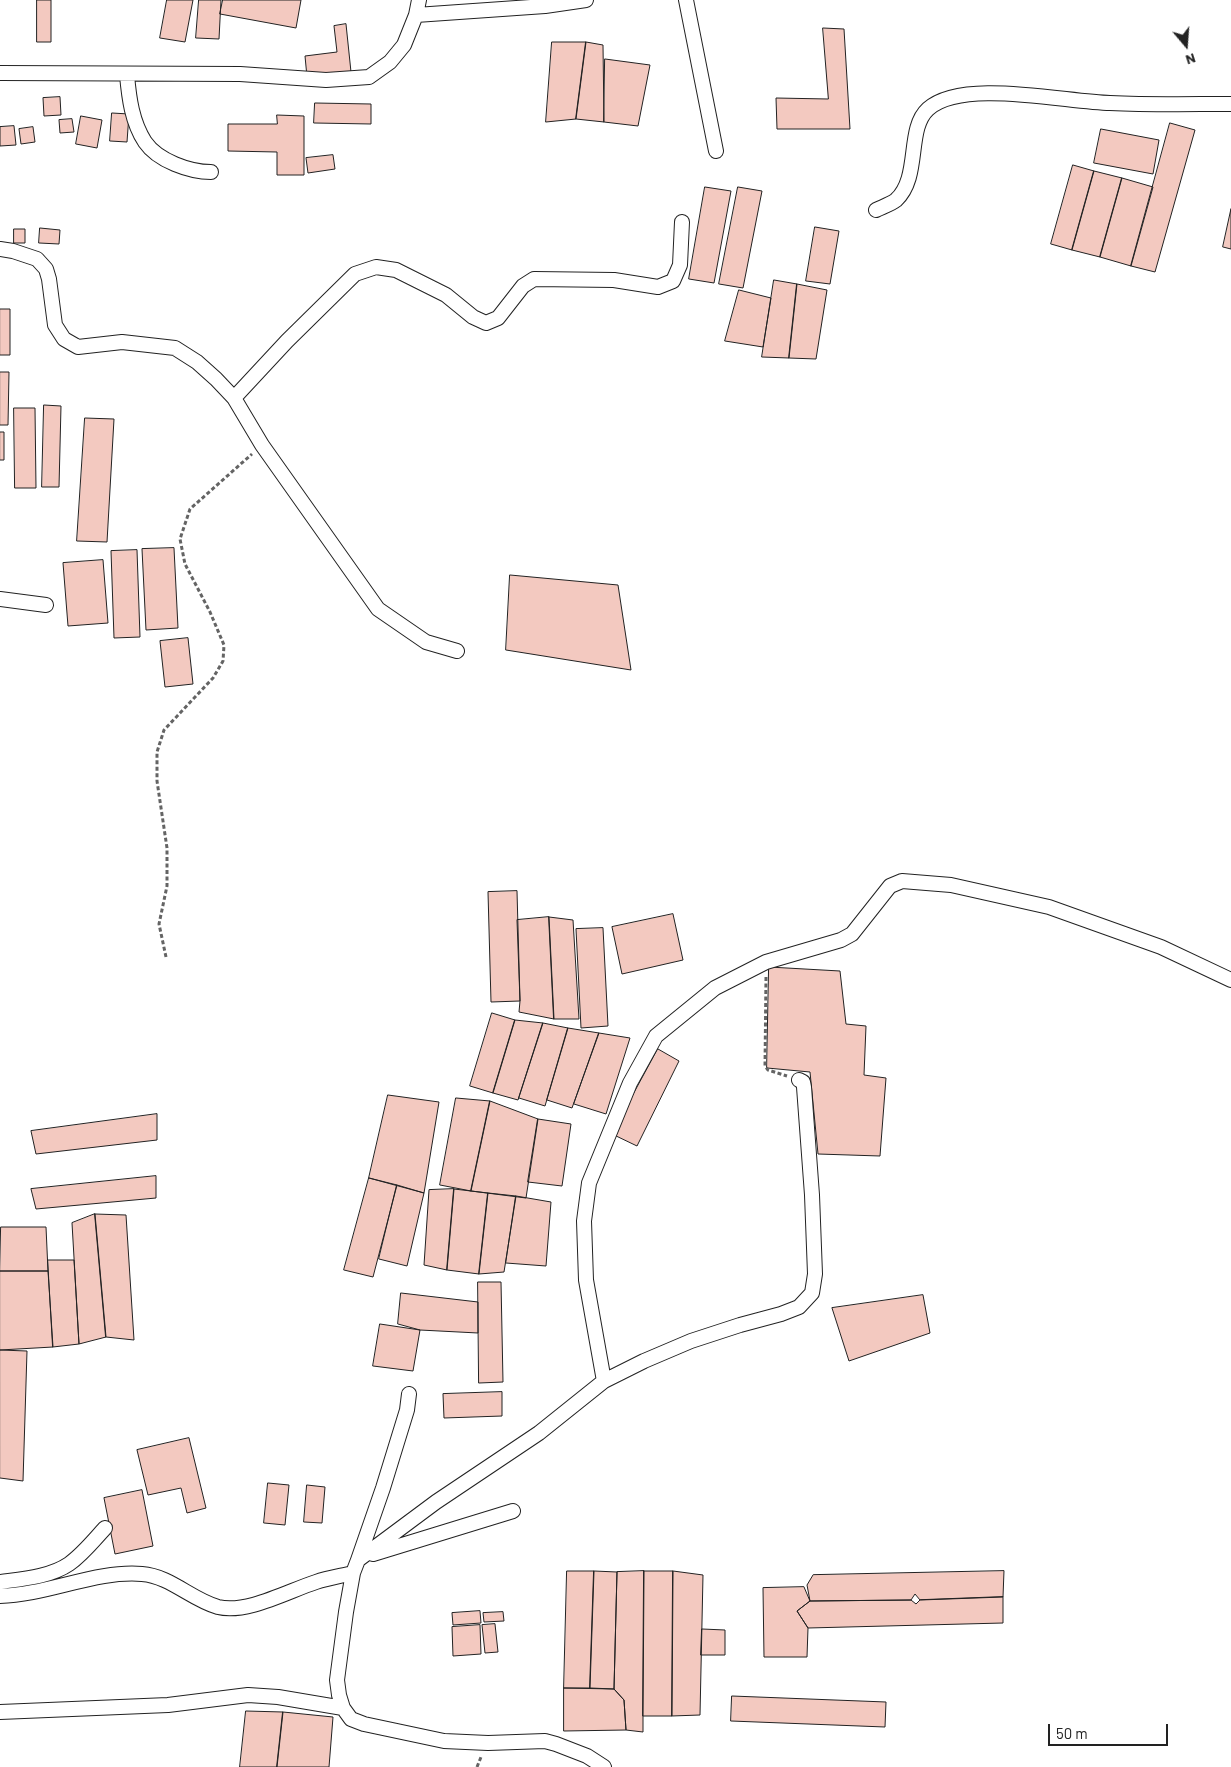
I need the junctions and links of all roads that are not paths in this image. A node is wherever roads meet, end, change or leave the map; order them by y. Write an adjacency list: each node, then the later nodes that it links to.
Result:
1 (419, 0): 4 (street)
2 (586, 0): 4 (street)
3 (686, 0): 8 (street)
4 (416, 15): 6 (street)
5 (0, 73): 6 (street)
6 (127, 75): 9 (street)
7 (1231, 104): 10 (street)
8 (716, 152)
9 (211, 172)
10 (876, 210)
11 (682, 222): 13 (street)
12 (0, 249): 13 (street)
13 (234, 398): 16 (street)
14 (0, 599): 15 (street)
15 (46, 605)
16 (457, 651)
17 (1231, 980): 19 (street)
18 (800, 1080): 19 (street)
19 (604, 1381): 23 (street)
20 (409, 1394): 23 (street)
21 (513, 1510): 23 (street)
22 (106, 1528): 24 (street)
23 (358, 1563): 25 (street); 26 (street)
24 (0, 1582)
25 (0, 1596)
26 (343, 1708): 27 (street); 28 (street)
27 (0, 1712)
28 (604, 1767)

